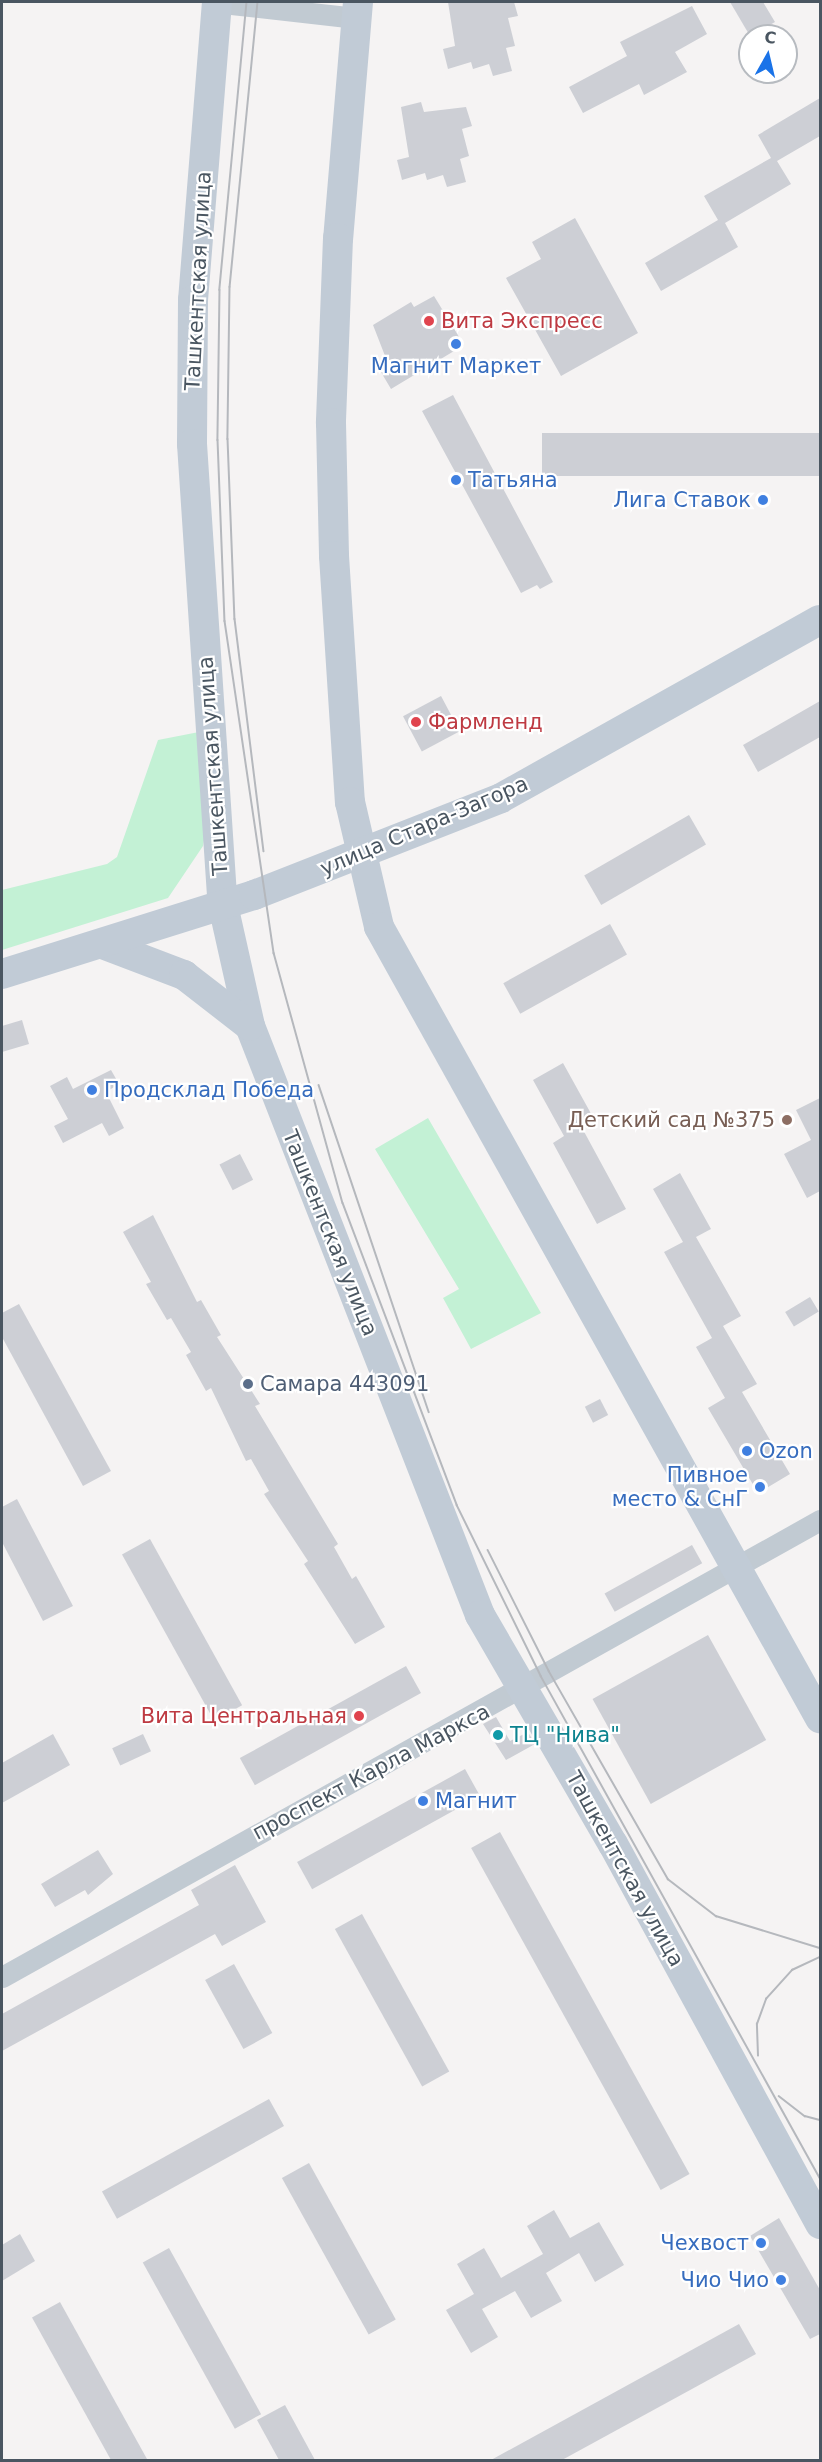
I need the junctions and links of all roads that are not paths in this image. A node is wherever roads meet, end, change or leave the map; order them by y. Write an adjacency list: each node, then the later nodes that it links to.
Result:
1 (216, 3): 2 (street); 5 (main road, Ташкентская улица)
2 (357, 10): 4 (main road)
3 (820, 620): 4 (main road, улица Стара-Загора)
4 (363, 854): 5 (main road, улица Стара-Загора); 10 (main road)
5 (223, 905): 6 (main road, улица Стара-Загора); 8 (main road, Ташкентская улица)
6 (105, 945): 7 (main road, улица Стара-Загора); 8 (main road)
7 (2, 974)
8 (250, 1026): 11 (main road, Ташкентская улица)
9 (820, 1520): 10 (street, проспект Карла Маркса)
10 (739, 1566): 11 (street, проспект Карла Маркса); 12 (main road)
11 (521, 1689): 13 (street, проспект Карла Маркса); 14 (main road, Ташкентская улица)
12 (820, 1718)
13 (2, 1977)
14 (820, 2224)

